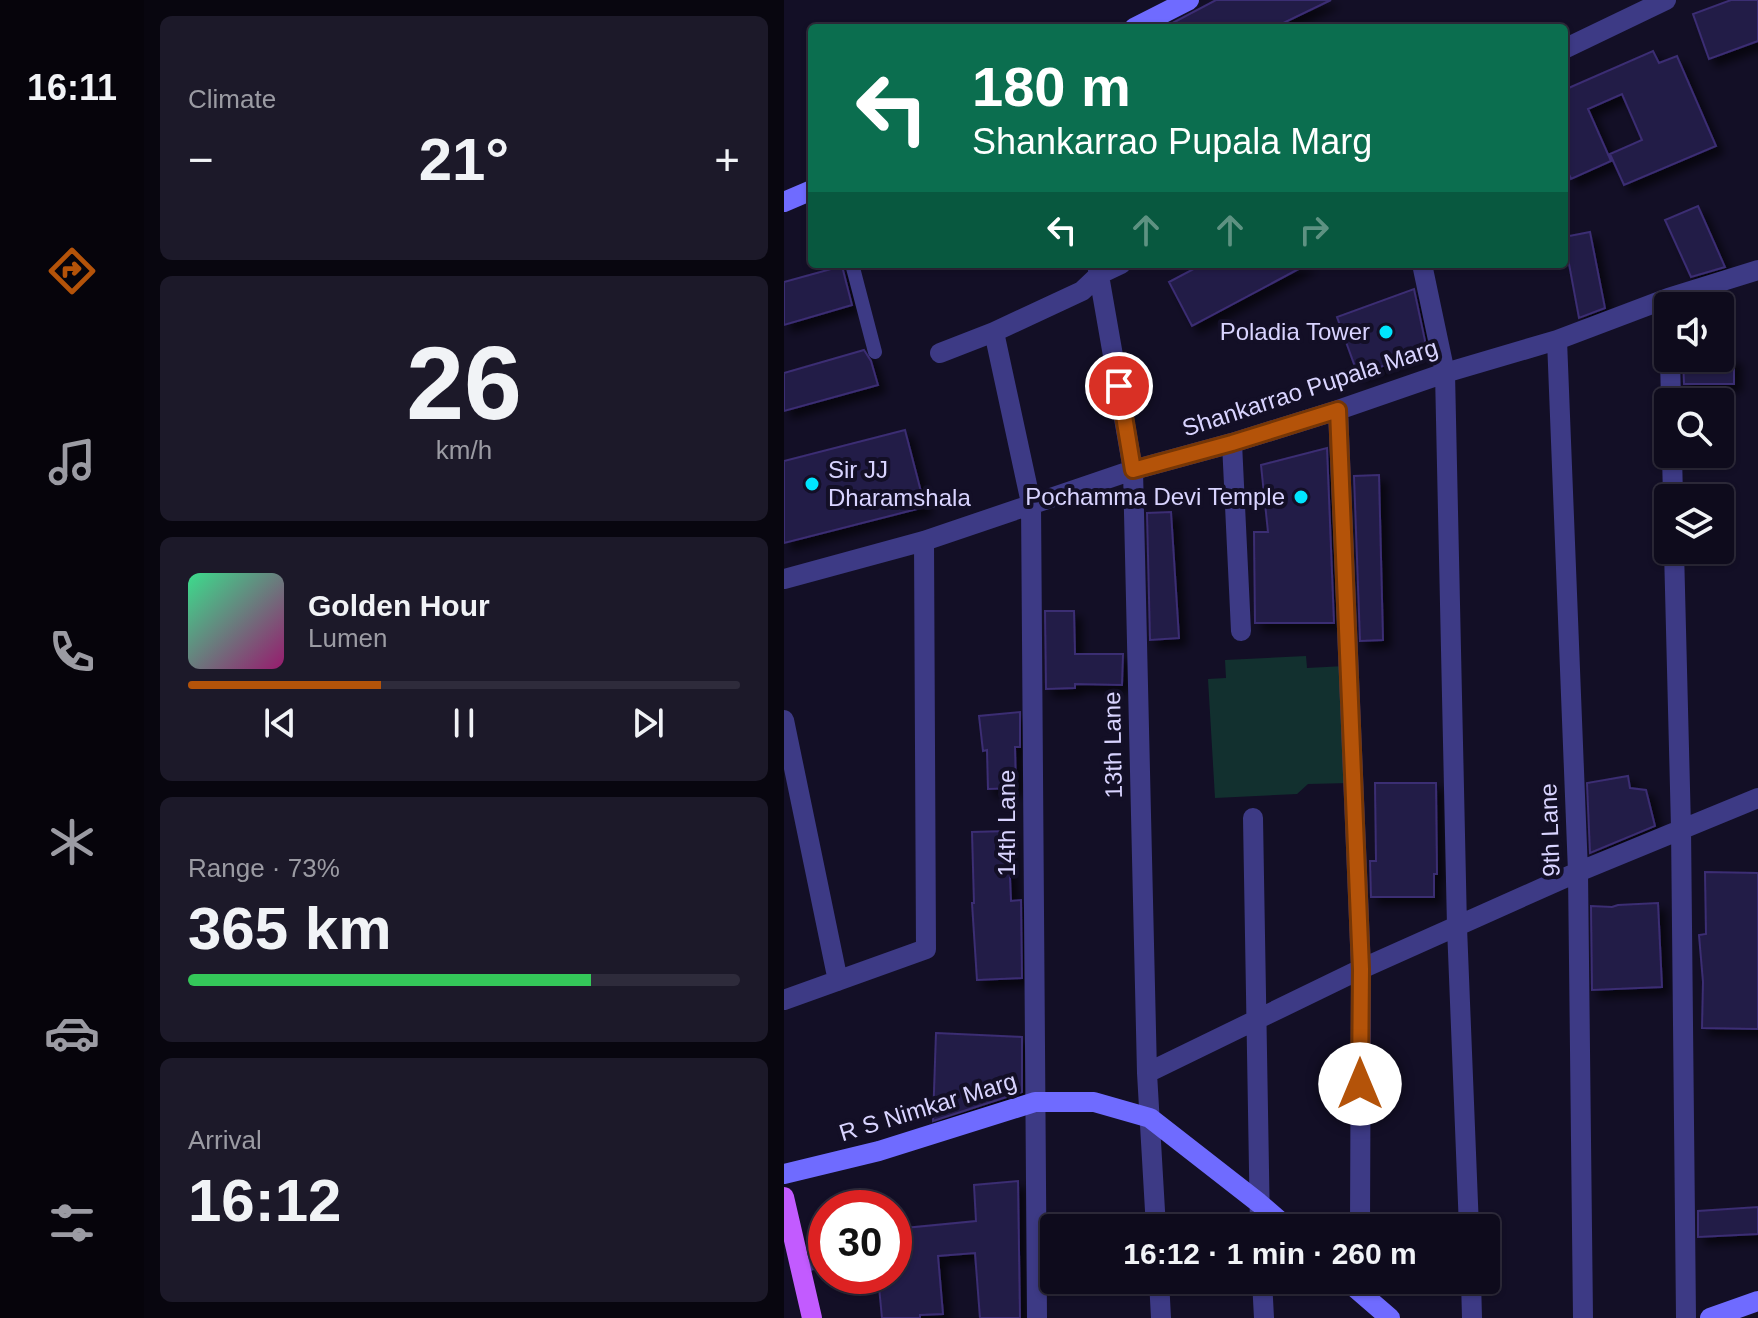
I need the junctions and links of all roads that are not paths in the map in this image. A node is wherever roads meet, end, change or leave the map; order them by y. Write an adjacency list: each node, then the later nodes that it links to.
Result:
1 (1189, 0): 3 (main road)
2 (1666, 0): 4 (street)
3 (1142, 24)
4 (1568, 47)
5 (808, 192): 6 (main road)
6 (784, 202)
7 (853, 268): 15 (lane)
8 (1423, 268): 17 (street)
9 (1099, 269): 13 (street); 20 (street, 13th Lane)
10 (1758, 270): 11 (street, Shankarrao Pupala Marg)
11 (1696, 292)
12 (1654, 307): 14 (street, Shankarrao Pupala Marg)
13 (994, 332): 16 (street); 21 (street, 14th Lane)
14 (1557, 340): 17 (street, Shankarrao Pupala Marg); 30 (street, 9th Lane)
15 (875, 352)
16 (940, 353)
17 (1445, 373): 18 (street, Shankarrao Pupala Marg); 31 (street)
18 (1338, 410): 19 (street, Shankarrao Pupala Marg); 32 (street)
19 (1232, 443): 20 (street, Shankarrao Pupala Marg); 25 (street)
20 (1133, 470): 21 (street, Shankarrao Pupala Marg); 36 (street, 13th Lane)
21 (1031, 503): 22 (street, Shankarrao Pupala Marg); 37 (street, 14th Lane)
22 (924, 541): 24 (street, Shankarrao Pupala Marg); 33 (street)
23 (1674, 564): 29 (street)
24 (784, 579)
25 (1241, 631)
26 (784, 720): 33 (street)
27 (1758, 798): 29 (street)
28 (1253, 818): 35 (street)
29 (1681, 828): 30 (street); 61 (street)
30 (1578, 872): 31 (street); 60 (street, 9th Lane)
31 (1457, 927): 32 (street); 46 (street)
32 (1361, 969): 35 (street); 45 (street)
33 (838, 981): 34 (street)
34 (784, 1000)
35 (1255, 1018): 36 (street); 41 (street)
36 (1147, 1073): 38 (street, 13th Lane)
37 (1035, 1102): 38 (main road, R S Nimkar Marg); 39 (main road, R S Nimkar Marg); 55 (street, 14th Lane)
38 (1150, 1118): 41 (main road, R S Nimkar Marg); 42 (street, 13th Lane)
39 (784, 1174)
40 (784, 1197): 48 (main road)
41 (1259, 1203): 43 (street); 44 (main road, R S Nimkar Marg)
42 (1155, 1214)
43 (1259, 1214)
44 (1272, 1214)
45 (1360, 1214)
46 (1468, 1214)
47 (808, 1265): 48 (lane)
48 (800, 1267): 54 (main road)
49 (1160, 1294): 56 (street)
50 (1263, 1294): 57 (street)
51 (1365, 1294): 58 (main road)
52 (1471, 1294): 59 (street)
53 (1758, 1301): 62 (main road)
54 (812, 1318)
55 (1037, 1318)
56 (1161, 1318)
57 (1264, 1318)
58 (1390, 1318)
59 (1472, 1318)
60 (1583, 1318)
61 (1686, 1318)
62 (1710, 1318)

